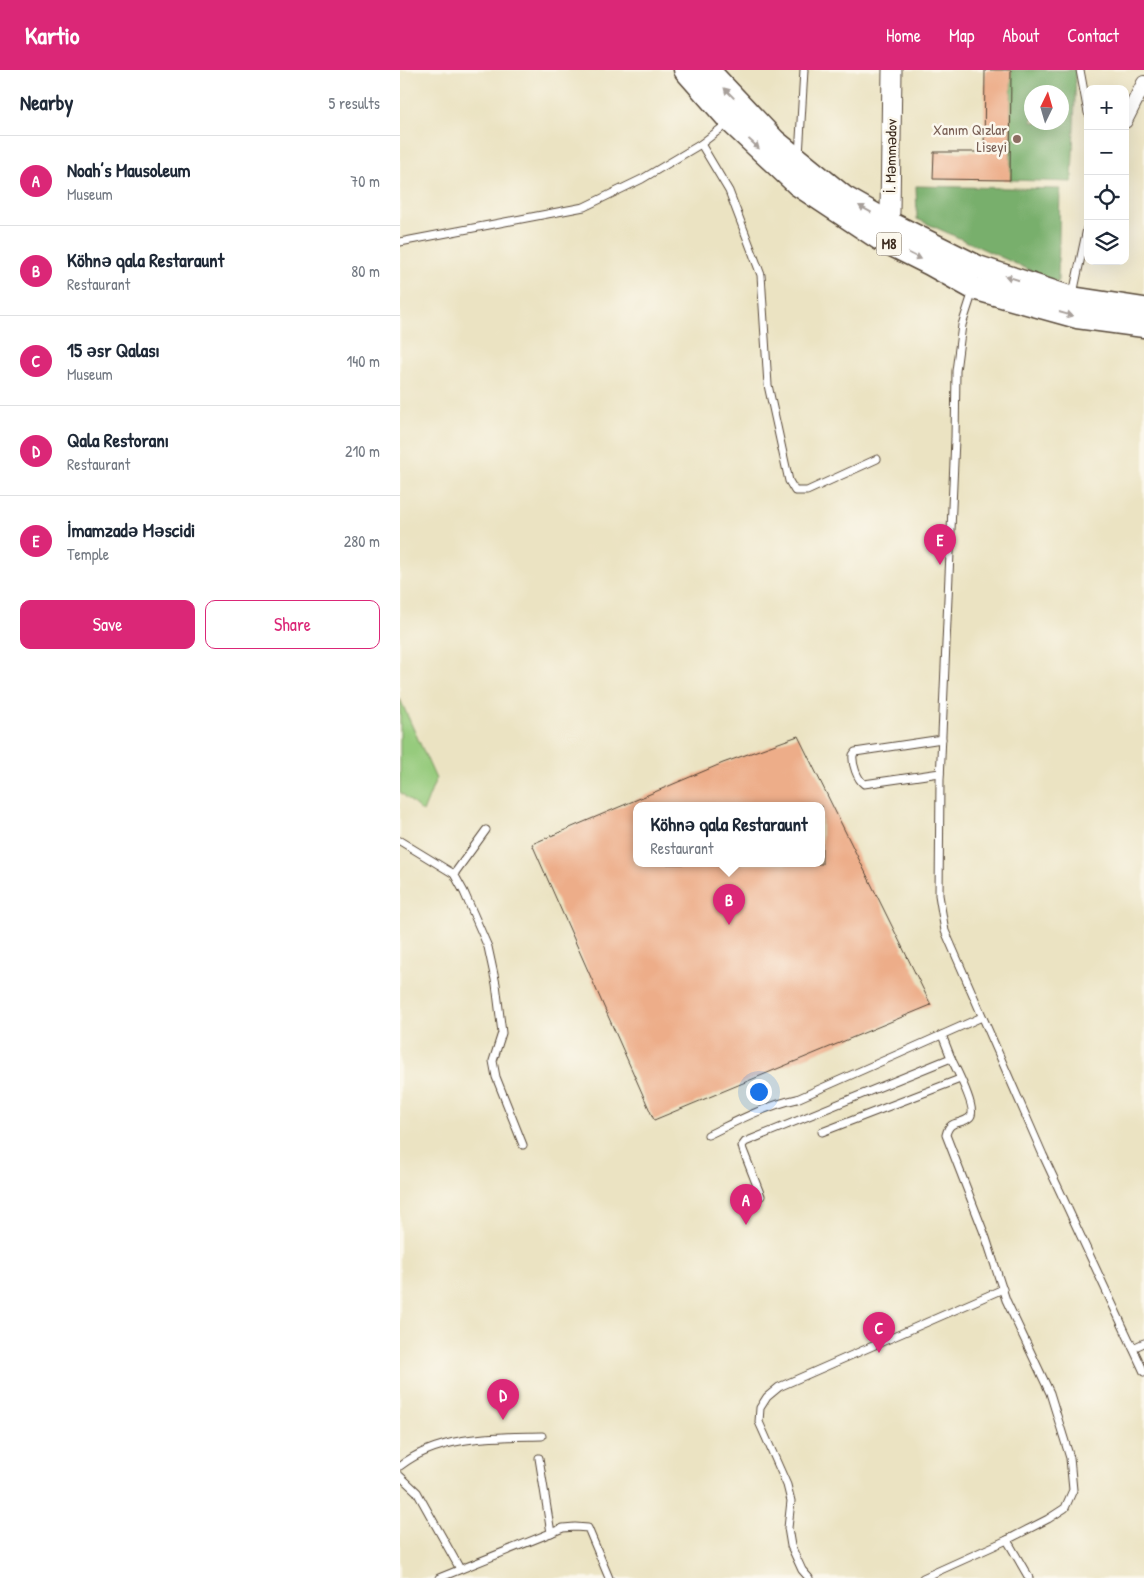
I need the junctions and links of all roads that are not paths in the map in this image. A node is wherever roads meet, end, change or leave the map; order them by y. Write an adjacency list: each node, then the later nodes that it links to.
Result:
1 (685, 70): 9 (highway, M8)
2 (708, 70): 11 (highway, M8, one-way to 2)
3 (804, 70): 11 (lane)
4 (892, 70): 12 (main road, İ. Məmmədov)
5 (1080, 70): 7 (lane)
6 (1144, 83): 8 (street)
7 (1084, 92)
8 (1129, 113)
9 (730, 121): 10 (lane); 12 (highway, M8, one-way to 12)
10 (701, 144): 13 (lane); 19 (lane)
11 (799, 161): 12 (highway, M8, one-way to 11)
12 (884, 230): 15 (highway, M8, one-way to 15); 16 (highway, M8, one-way to 12)
13 (400, 242)
14 (1084, 242): 16 (lane)
15 (973, 288): 18 (highway, M8, one-way to 18); 20 (lane)
16 (1072, 298): 17 (highway, M8)
17 (1144, 308)
18 (1144, 326)
19 (877, 459)
20 (942, 739): 21 (lane); 21 (lane)
21 (940, 773): 25 (lane)
22 (486, 830): 24 (lane)
23 (400, 841): 24 (lane)
24 (454, 874): 31 (lane)
25 (982, 1018): 26 (lane); 35 (lane)
26 (942, 1035): 27 (lane); 30 (lane)
27 (950, 1058): 28 (lane); 32 (lane)
28 (960, 1079): 29 (lane); 33 (lane)
29 (822, 1132)
30 (708, 1135)
31 (523, 1145)
32 (761, 1196)
33 (1003, 1289): 42 (lane); 46 (lane)
34 (1144, 1343): 35 (lane)
35 (1133, 1348): 36 (lane)
36 (1144, 1372)
37 (542, 1436): 39 (lane)
38 (539, 1458): 41 (lane)
39 (400, 1466)
40 (400, 1476): 43 (lane)
41 (551, 1533): 43 (lane); 45 (lane)
42 (1007, 1540): 47 (lane); 48 (lane)
43 (460, 1569): 44 (lane)
44 (439, 1578)
45 (609, 1578)
46 (809, 1578)
47 (923, 1578)
48 (1029, 1578)

